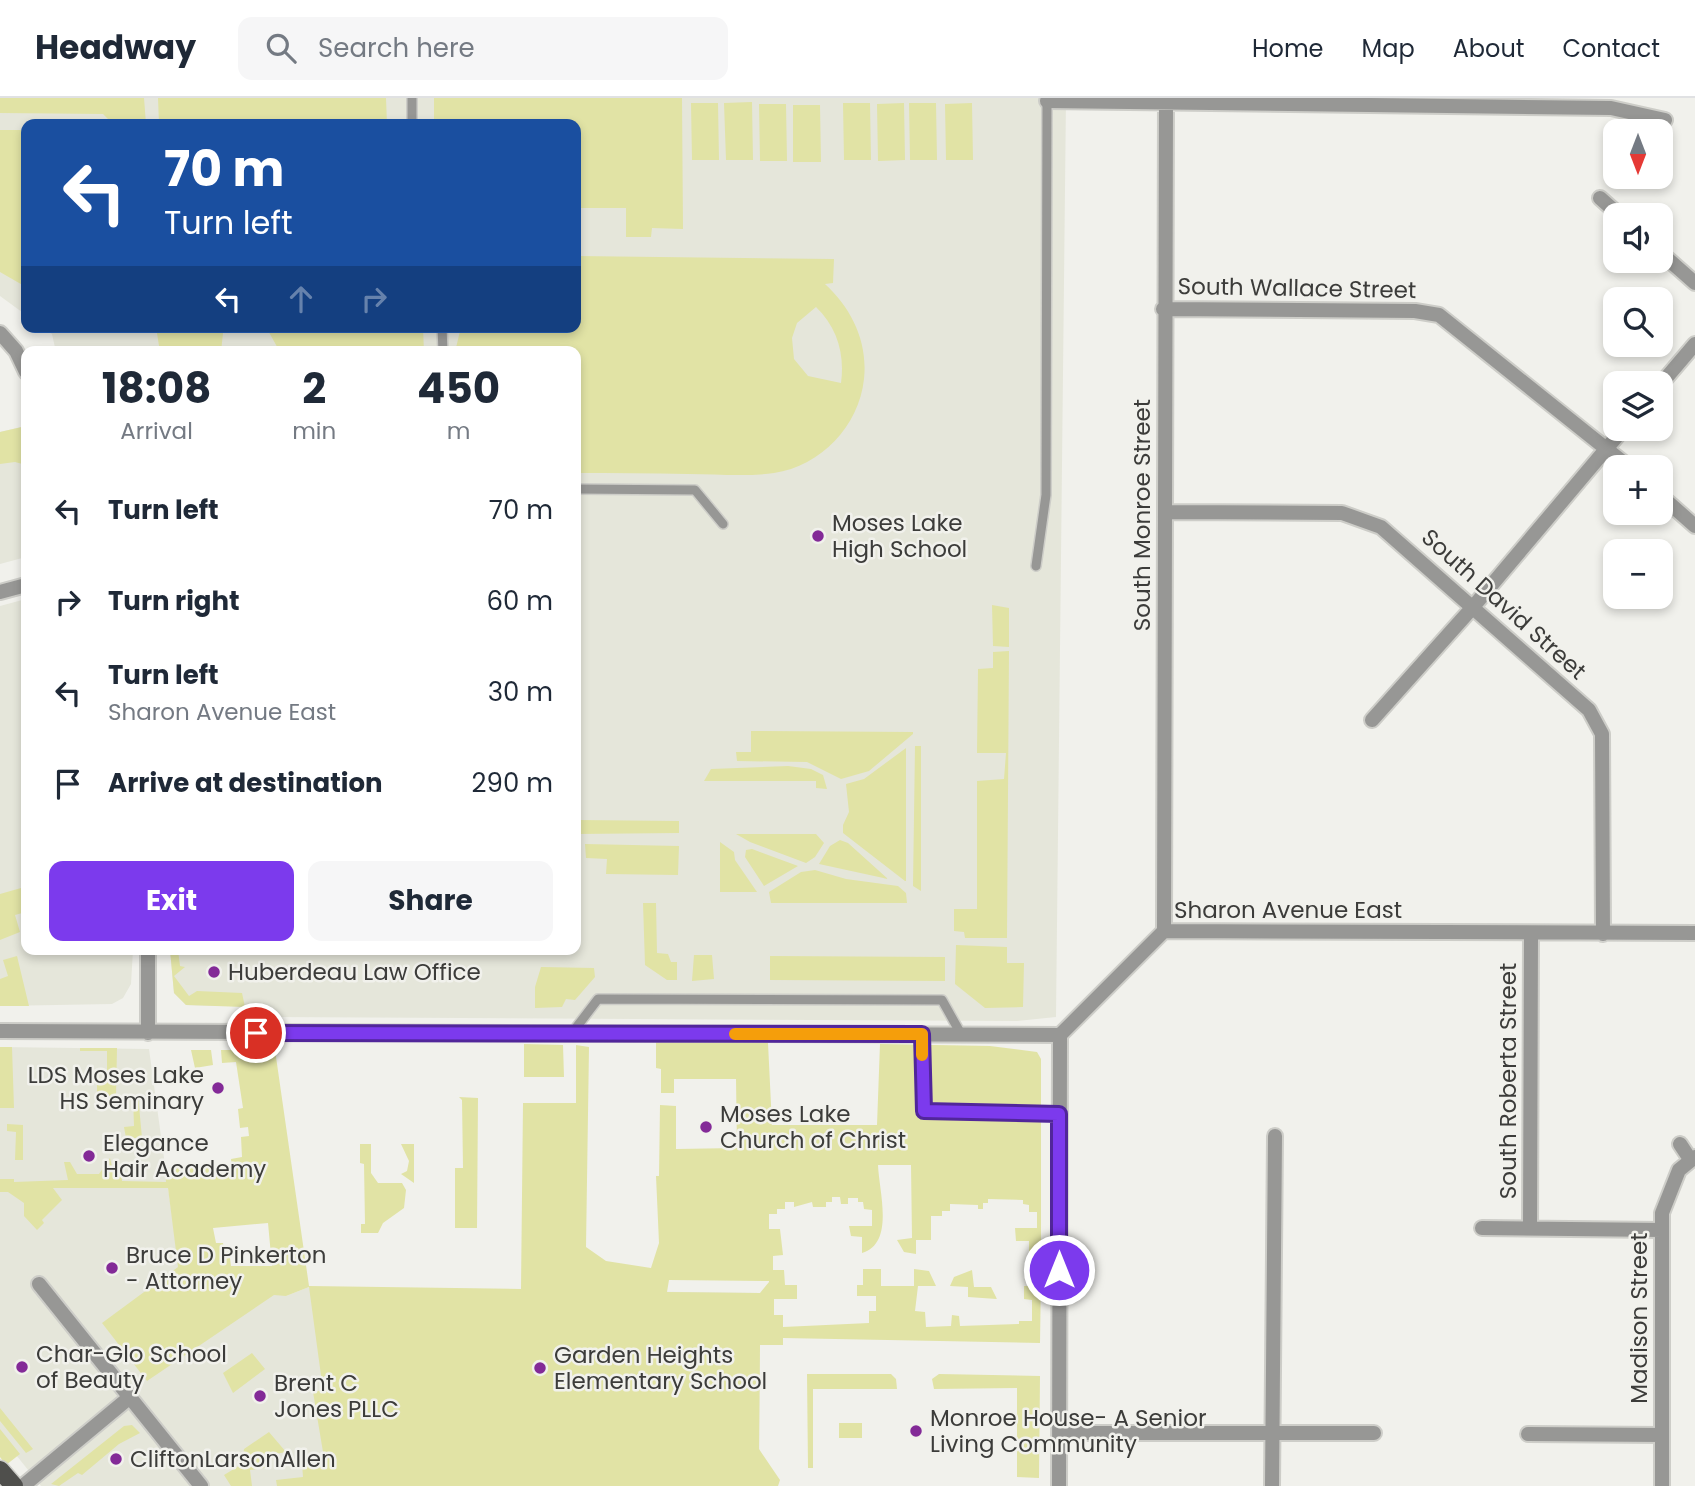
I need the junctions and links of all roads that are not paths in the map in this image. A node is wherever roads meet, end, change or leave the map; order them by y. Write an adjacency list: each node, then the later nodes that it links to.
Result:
1 (412, 98): 6 (lane)
2 (1047, 99): 3 (street); 25 (lane)
3 (1166, 100): 4 (street); 12 (street, South Monroe Street)
4 (1356, 101): 5 (street)
5 (1531, 102): 7 (street)
6 (411, 119)
7 (1660, 119)
8 (1600, 198): 9 (street)
9 (1606, 203)
10 (1673, 264): 11 (street)
11 (1695, 284)
12 (1163, 309): 18 (street, South Wallace Street); 22 (street, South Monroe Street)
13 (0, 333): 15 (street)
14 (1695, 344): 16 (street)
15 (21, 362)
16 (1672, 371)
17 (1612, 441): 18 (street)
18 (1607, 447): 19 (street, South Wallace Street); 28 (street)
19 (1616, 455)
20 (581, 489): 23 (lane)
21 (1673, 507): 24 (street)
22 (1166, 512): 28 (street, South David Street); 30 (street, South Monroe Street)
23 (723, 524)
24 (1695, 526)
25 (1036, 566)
26 (21, 586): 27 (street)
27 (0, 592)
28 (1474, 607): 29 (street); 33 (street, South David Street)
29 (1372, 720)
30 (1164, 931): 32 (street, Sharon Avenue East); 40 (street, Sharon Avenue East)
31 (1695, 933): 33 (street, Sharon Avenue East)
32 (1531, 934): 33 (street, Sharon Avenue East); 45 (street, South Roberta Street)
33 (1603, 934)
34 (148, 955): 36 (street)
35 (0, 1031): 36 (street)
36 (148, 1033): 37 (street)
37 (572, 1033): 38 (street); 39 (lane)
38 (922, 1034): 39 (street); 41 (lane)
39 (961, 1034): 40 (street)
40 (1060, 1035): 41 (street)
41 (1059, 1114): 50 (street)
42 (1275, 1136): 52 (street)
43 (1680, 1144): 44 (street, Madison Street)
44 (1693, 1158): 47 (street, Madison Street)
45 (1530, 1227): 46 (street); 47 (street)
46 (1482, 1228)
47 (1662, 1230): 54 (street, Madison Street)
48 (40, 1284): 49 (street)
49 (130, 1396): 57 (street); 58 (street)
50 (1060, 1433): 52 (street); 59 (street)
51 (1374, 1433): 52 (street)
52 (1272, 1434): 60 (street)
53 (1528, 1434): 54 (street)
54 (1662, 1435): 61 (street, Madison Street)
55 (0, 1470): 56 (main road)
56 (14, 1486)
57 (23, 1486)
58 (201, 1486)
59 (1059, 1486)
60 (1272, 1486)
61 (1662, 1486)

